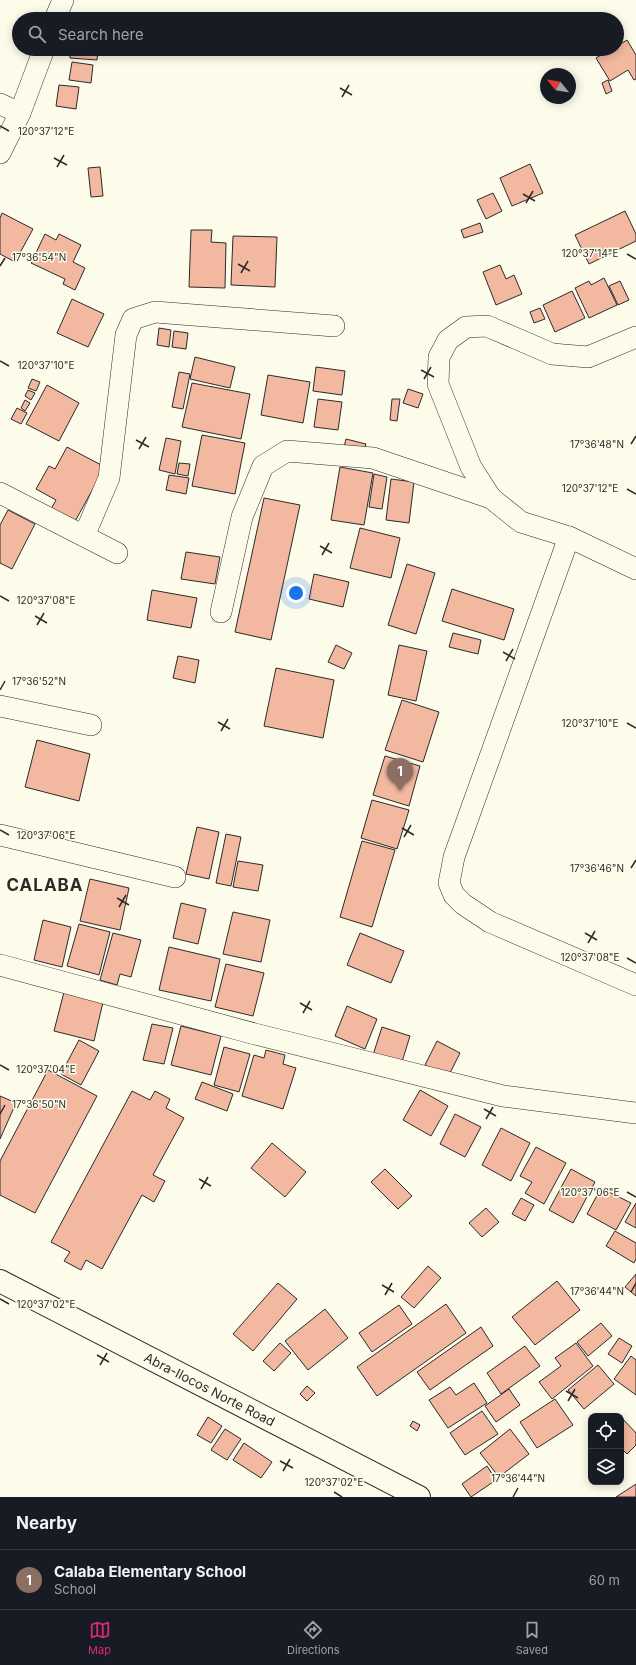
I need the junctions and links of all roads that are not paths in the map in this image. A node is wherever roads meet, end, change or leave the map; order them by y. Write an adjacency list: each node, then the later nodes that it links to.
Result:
1 (63, 0): 2 (street)
2 (58, 12)
3 (41, 56): 5 (street)
4 (0, 104): 5 (street)
5 (20, 113): 6 (street)
6 (0, 154)
7 (334, 326): 11 (street)
8 (636, 337): 10 (street)
9 (0, 493): 11 (street)
10 (491, 498): 12 (street); 15 (street)
11 (84, 536): 13 (street)
12 (569, 537): 14 (street); 21 (street)
13 (117, 553)
14 (636, 569)
15 (221, 612)
16 (0, 706): 17 (street)
17 (91, 725)
18 (0, 835): 19 (street)
19 (175, 876)
20 (0, 965): 22 (street)
21 (636, 985)
22 (636, 1113)
23 (0, 1281): 24 (main road, Abra-Ilocos Norte Road)
24 (419, 1497)

